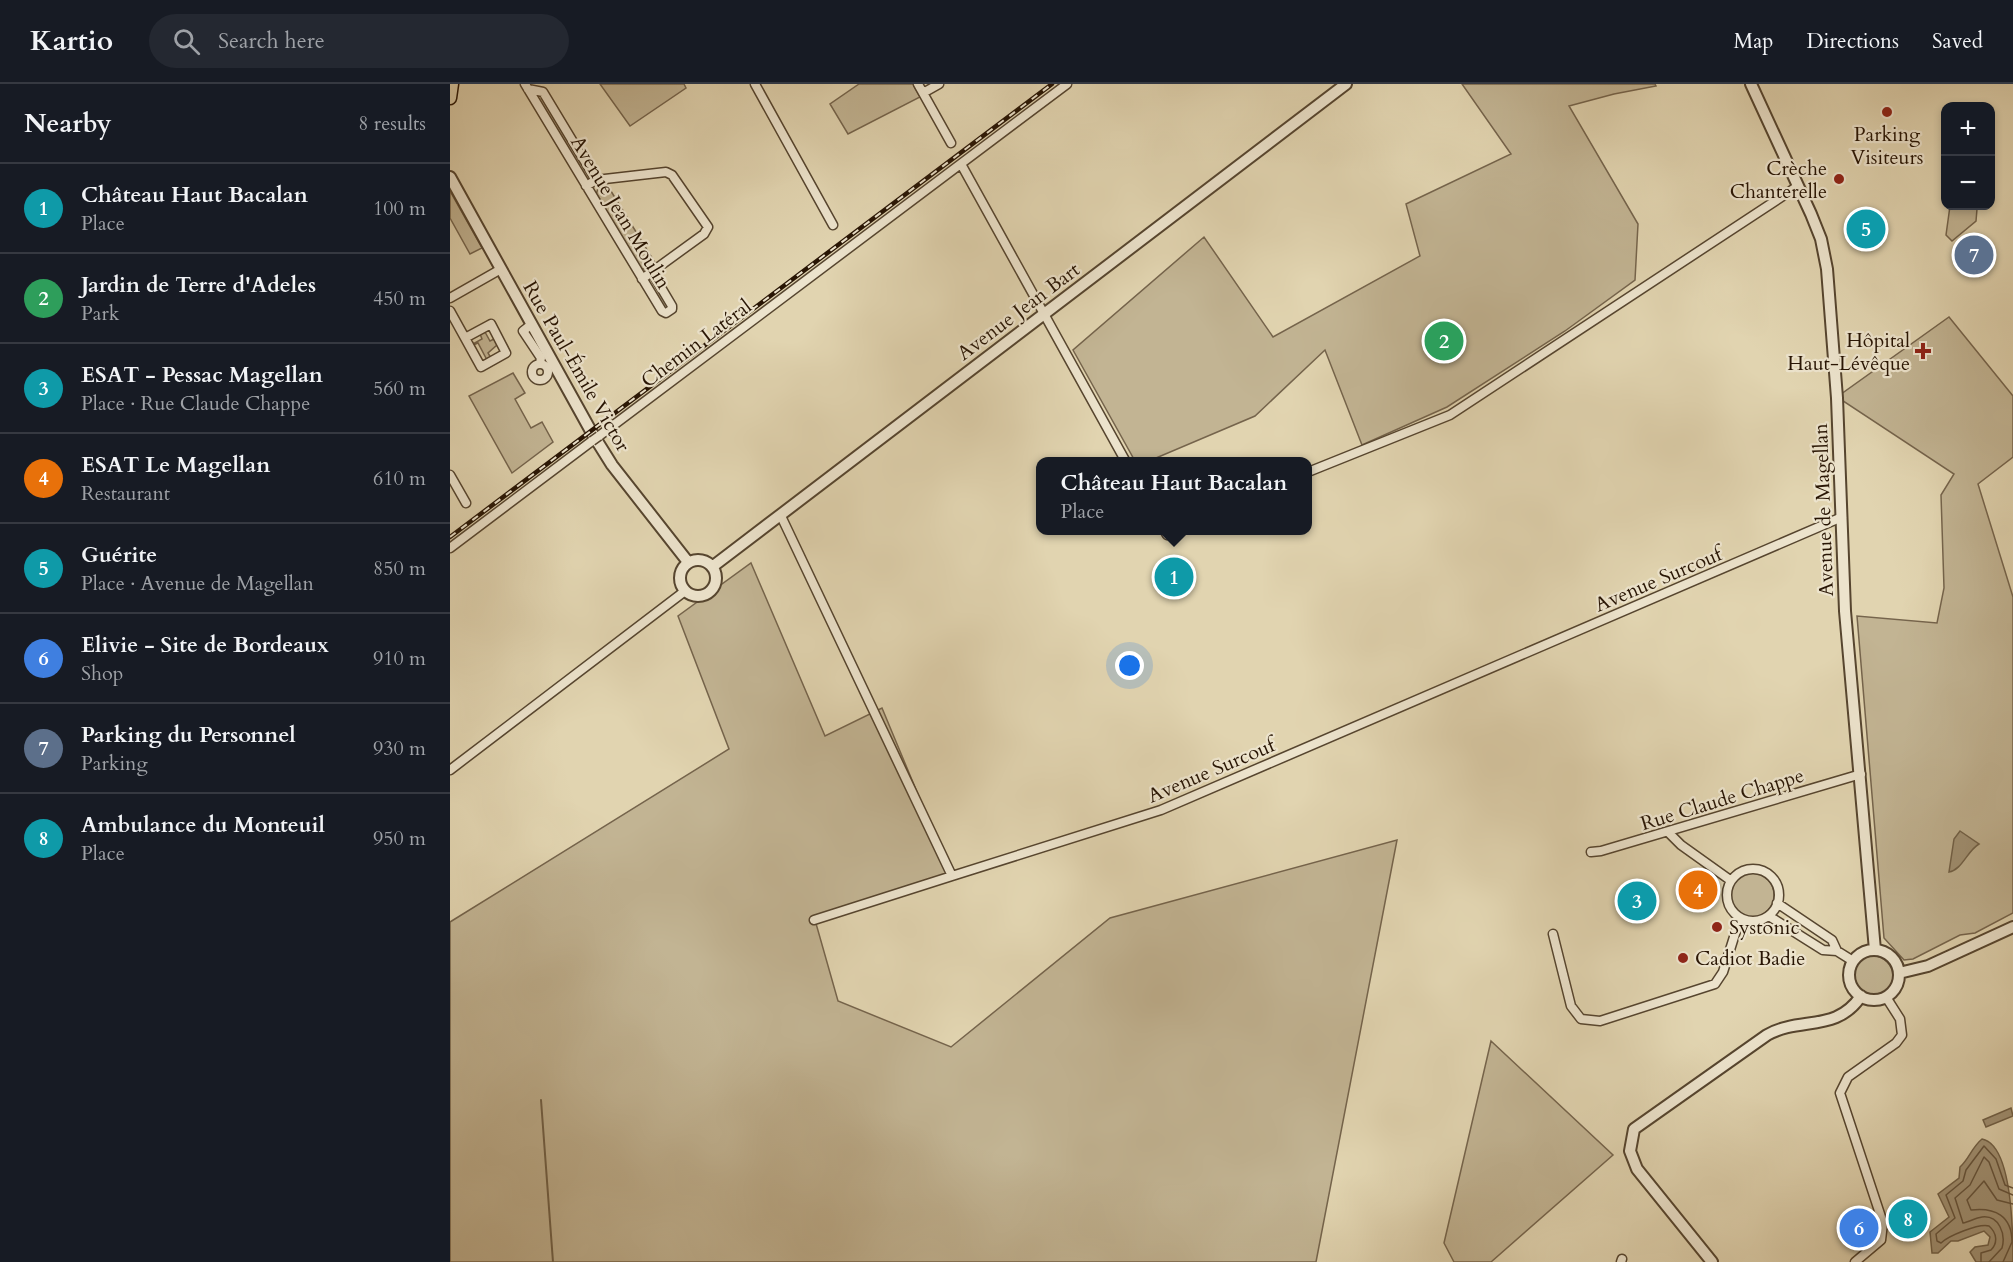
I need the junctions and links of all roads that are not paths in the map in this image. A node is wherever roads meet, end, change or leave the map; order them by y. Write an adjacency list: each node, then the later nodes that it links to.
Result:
1 (452, 84): 10 (main road)
2 (755, 84): 17 (street)
3 (918, 84): 9 (street)
4 (939, 84): 9 (street)
5 (1067, 84): 12 (street, Chemin Latéral)
6 (1346, 84): 23 (street, Avenue Jean Bart)
7 (1751, 84): 16 (street, Avenue de Magellan)
8 (526, 87): 14 (street); 15 (street, Avenue Jean Moulin)
9 (923, 93): 11 (street)
10 (450, 98)
11 (951, 143)
12 (961, 164): 23 (street); 33 (street, Chemin Latéral)
13 (450, 177): 18 (street, Rue Paul-Émile Victor)
14 (596, 180): 15 (street); 19 (street)
15 (586, 186): 20 (street, Avenue Jean Moulin)
16 (1798, 186): 28 (street); 32 (street, Avenue de Magellan)
17 (833, 225)
18 (501, 269): 21 (street); 24 (street, Rue Paul-Émile Victor)
19 (653, 274): 20 (street); 20 (street, Avenue Jean Moulin)
20 (642, 279)
21 (450, 298)
22 (450, 311): 25 (street)
23 (1043, 315): 27 (street); 31 (street, Avenue Jean Bart)
24 (532, 324): 26 (street); 34 (street, Rue Paul-Émile Victor)
25 (465, 338): 25 (street)
26 (540, 363)
27 (1123, 457)
28 (1312, 470)
29 (450, 475): 30 (street)
30 (466, 503)
31 (781, 516): 35 (street, Avenue Jean Bart); 41 (street)
32 (1842, 517): 38 (street, Avenue de Magellan); 41 (street, Avenue Surcouf)
33 (450, 548)
34 (688, 562): 35 (street); 36 (street)
35 (712, 567): 36 (street)
36 (685, 591): 37 (street)
37 (450, 770)
38 (1861, 774): 39 (street, Rue Claude Chappe); 49 (street, Avenue de Magellan)
39 (1668, 832): 40 (street, Rue Claude Chappe); 42 (street)
40 (1591, 852)
41 (952, 876): 46 (street, Avenue Surcouf)
42 (1730, 880): 43 (street); 45 (street)
43 (1778, 903): 44 (street); 50 (street)
44 (1769, 916): 45 (street); 50 (street)
45 (1740, 918): 48 (street)
46 (814, 920)
47 (2013, 927): 52 (street)
48 (1553, 934)
49 (1875, 950): 51 (street); 52 (street)
50 (1838, 951): 51 (street)
51 (1853, 961): 53 (street)
52 (1899, 973): 54 (street)
53 (1861, 996): 54 (street); 55 (street)
54 (1886, 997): 56 (street)
55 (1712, 1262)
56 (1855, 1262)

